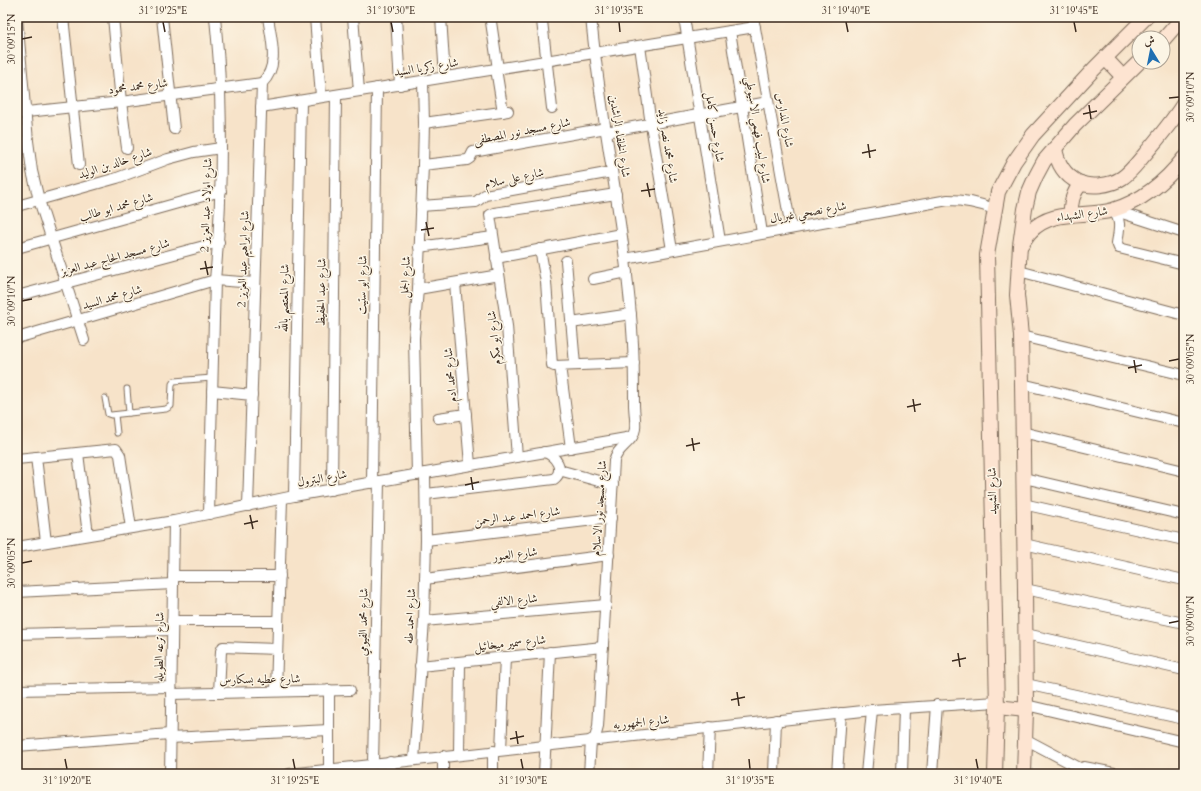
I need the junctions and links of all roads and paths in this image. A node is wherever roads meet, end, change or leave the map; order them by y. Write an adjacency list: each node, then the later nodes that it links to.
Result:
1 (17, 17): 46 (street)
2 (64, 17): 42 (street)
3 (113, 17): 39 (street)
4 (162, 17): 36 (street)
5 (215, 17): 33 (street, شارع اولاد عبد العزيز 2)
6 (268, 17): 30 (street)
7 (315, 17): 37 (street)
8 (353, 17): 34 (street)
9 (396, 17): 31 (street)
10 (441, 17): 27 (street)
11 (591, 17): 22 (street, شارع الخلفاء الراشدين)
12 (684, 17): 20 (street, شارع حسن كامل)
13 (1146, 17): 23 (street, شارع الشهيد)
14 (1183, 17): 19 (street)
15 (542, 21): 24 (street)
16 (491, 22): 25 (street)
17 (754, 22): 18 (street, شارع زكريا السيد); 40 (street, شارع المدارس)
18 (730, 31): 20 (street, شارع زكريا السيد); 44 (street, شارع لبيب فهمي الاسيوطي)
19 (1171, 31)
20 (688, 39): 21 (street, شارع زكريا السيد); 47 (street, شارع حسن كامل)
21 (640, 46): 22 (street, شارع زكريا السيد); 49 (street, شارع محمد نصر زايد)
22 (594, 54): 24 (street, شارع زكريا السيد); 51 (street, شارع الخلفاء الراشدين)
23 (1105, 58): 28 (street); 65 (street, شارع الشهيد)
24 (546, 61): 25 (street, شارع زكريا السيد); 45 (street)
25 (497, 69): 27 (street, شارع زكريا السيد); 48 (street)
26 (1131, 70): 28 (street)
27 (445, 77): 29 (street, شارع زكريا السيد)
28 (1123, 77): 54 (street)
29 (423, 81): 31 (street, شارع زكريا السيد); 48 (street, شارع الجمل)
30 (262, 83): 33 (street, شارع محمد محمود); 43 (street, شارع ابراهيم عبد العزيز 2)
31 (400, 85): 32 (street, شارع زكريا السيد)
32 (377, 88): 34 (street, شارع زكريا السيد); 131 (street, شارع ابو ستيت)
33 (220, 89): 36 (street, شارع محمد محمود); 53 (street, شارع اولاد عبد العزيز 2)
34 (358, 91): 35 (street, شارع زكريا السيد)
35 (336, 95): 37 (street, شارع زكريا السيد); 133 (street, شارع عبد الحفيظ)
36 (170, 96): 39 (street, شارع محمد محمود); 50 (street)
37 (321, 97): 38 (street, شارع زكريا السيد)
38 (301, 101): 43 (street, شارع زكريا السيد); 135 (street, شارع المعتصم بالله)
39 (121, 102): 42 (street, شارع محمد محمود); 52 (street)
40 (768, 102): 44 (street, شارع مسجد نور المصطفى); 68 (street, شارع المدارس)
41 (1184, 103): 59 (street)
42 (73, 107): 46 (street, شارع محمد محمود); 56 (street)
43 (261, 107): 91 (street, شارع ابراهيم عبد العزيز 2)
44 (742, 107): 47 (street, شارع مسجد نور المصطفى); 69 (street, شارع لبيب فهمي الاسيوطي)
45 (552, 108)
46 (21, 112): 62 (street)
47 (700, 115): 49 (street, شارع مسجد نور المصطفى); 74 (street, شارع حسن كامل)
48 (424, 123): 57 (street, شارع الجمل)
49 (651, 124): 51 (street, شارع مسجد نور المصطفى); 80 (street, شارع محمد نصر زايد)
50 (174, 129)
51 (606, 130): 57 (street, شارع مسجد نور المصطفى); 58 (street, شارع الخلفاء الراشدين)
52 (127, 148)
53 (221, 148): 60 (street, شارع اولاد عبد العزيز 2); 62 (street, شارع خالد بن الوليد)
54 (1055, 148): 59 (street); 76 (street)
55 (1184, 158): 66 (street, شارع الشهداء)
56 (79, 165)
57 (423, 165): 64 (street, شارع الجمل)
58 (612, 172): 61 (street, شارع الخلفاء الراشدين); 64 (street, شارع على سلام)
59 (1080, 183): 67 (street)
60 (221, 191): 73 (street, شارع محمد ابو طالب); 75 (street, شارع اولاد عبد العزيز 2)
61 (616, 194): 71 (street, شارع الخلفاء الراشدين); 72 (street, شارع ابو مكرم)
62 (39, 200): 63 (street, شارع خالد بن الوليد); 73 (street)
63 (17, 206)
64 (421, 206): 77 (street, شارع الجمل)
65 (994, 209): 68 (street, شارع نصحي غبريال); 178 (street, شارع الشهيد)
66 (1113, 210): 67 (street, شارع الشهداء); 70 (street); 84 (street)
67 (1071, 215): 76 (street, شارع الشهداء)
68 (791, 228): 69 (street, شارع نصحي غبريال)
69 (762, 233): 74 (street, شارع نصحي غبريال)
70 (1184, 233)
71 (621, 234): 79 (street); 82 (street, شارع الخلفاء الراشدين)
72 (493, 237): 77 (street); 81 (street, شارع ابو مكرم)
73 (52, 238): 78 (street, شارع محمد ابو طالب); 90 (street)
74 (720, 241): 80 (street, شارع نصحي غبريال)
75 (219, 242): 89 (street, شارع اولاد عبد العزيز 2); 90 (street, شارع مسجد الحاج عبد العزيز)
76 (1020, 245): 85 (street)
77 (419, 247): 93 (street, شارع الجمل)
78 (17, 248)
79 (540, 249): 81 (street); 104 (street)
80 (672, 250): 82 (street, شارع نصحي غبريال)
81 (496, 258): 87 (street, شارع ابو مكرم)
82 (625, 259): 86 (street)
83 (566, 261): 98 (street)
84 (1184, 264)
85 (1018, 271): 96 (street); 99 (street)
86 (627, 272): 88 (street); 95 (street)
87 (499, 275): 92 (street); 124 (street, شارع ابو مكرم)
88 (593, 279)
89 (215, 280): 91 (street); 97 (street, شارع محمد السيد); 106 (street, شارع اولاد عبد العزيز 2)
90 (66, 283): 94 (street, شارع مسجد الحاج عبد العزيز); 97 (street)
91 (255, 283): 110 (street, شارع ابراهيم عبد العزيز 2)
92 (455, 283): 93 (street); 113 (street, شارع محمد ادم)
93 (418, 289): 129 (street, شارع الجمل)
94 (17, 296)
95 (631, 314): 98 (street); 102 (street)
96 (1184, 315)
97 (78, 320): 100 (street, شارع محمد السيد); 101 (street)
98 (571, 322): 103 (street)
99 (1021, 336): 105 (street); 107 (street)
100 (17, 338)
101 (84, 340)
102 (634, 363): 103 (street); 119 (street)
103 (575, 365): 104 (street)
104 (557, 366): 120 (street)
105 (1184, 375)
106 (212, 378): 109 (street, شارع اولاد عبد العزيز 2); 112 (lane)
107 (1022, 384): 116 (street); 117 (street)
108 (127, 389): 112 (lane)
109 (212, 391): 110 (street); 139 (street, شارع اولاد عبد العزيز 2)
110 (252, 395): 138 (street, شارع ابراهيم عبد العزيز 2)
111 (105, 398): 114 (lane)
112 (129, 414): 114 (lane)
113 (466, 414): 115 (street); 126 (street, شارع محمد ادم)
114 (115, 415): 118 (lane)
115 (438, 418)
116 (1184, 423)
117 (1022, 432): 128 (street); 130 (street)
118 (117, 433)
119 (632, 437): 120 (street, شارع البترول); 132 (street, شارع مسجد نور الاسلام)
120 (571, 448): 121 (street, شارع البترول)
121 (544, 452): 124 (street, شارع البترول); 127 (street)
122 (78, 453): 123 (street); 143 (street); 144 (street)
123 (36, 457): 125 (street); 147 (street)
124 (517, 457): 126 (street, شارع البترول)
125 (17, 458)
126 (470, 465): 129 (street, شارع البترول)
127 (559, 470): 132 (street); 134 (street)
128 (1184, 471)
129 (421, 474): 131 (street, شارع البترول); 134 (street, شارع احمد طه)
130 (1024, 478): 137 (street); 140 (street)
131 (376, 482): 133 (street, شارع البترول); 199 (street, شارع محمد الفيومي)
132 (613, 485): 141 (street, شارع مسجد نور الاسلام)
133 (332, 490): 135 (street, شارع البترول)
134 (426, 494): 145 (street, شارع احمد طه)
135 (294, 496): 136 (street, شارع البترول)
136 (282, 499): 138 (street, شارع البترول); 151 (street)
137 (1024, 504): 146 (street); 148 (street)
138 (248, 506): 139 (street, شارع البترول)
139 (209, 514): 142 (street, شارع البترول)
140 (1184, 515)
141 (611, 518): 145 (street, شارع احمد عبد الرحمن); 150 (street, شارع مسجد نور الاسلام)
142 (174, 521): 143 (street, شارع البترول); 153 (street, شارع ترعه الطويله)
143 (131, 528): 144 (street, شارع البترول)
144 (88, 535): 147 (street, شارع البترول)
145 (426, 540): 152 (street, شارع احمد طه)
146 (1184, 540)
147 (46, 542): 149 (street, شارع البترول)
148 (1024, 544): 154 (street); 155 (street)
149 (17, 547)
150 (609, 555): 152 (street, شارع العبور); 157 (street, شارع مسجد نور الاسلام)
151 (280, 576): 153 (street); 158 (street)
152 (425, 579): 159 (street, شارع احمد طه)
153 (173, 580): 156 (street); 161 (street, شارع ترعه الطويله)
154 (1184, 580)
155 (1026, 589): 160 (street); 163 (street)
156 (17, 592)
157 (606, 605): 159 (street, شارع الالفي); 164 (street, شارع مسجد نور الاسلام)
158 (278, 621): 161 (street); 165 (street)
159 (424, 621): 169 (street, شارع احمد طه)
160 (1184, 623)
161 (172, 625): 162 (street); 173 (street, شارع ترعه الطويله)
162 (17, 634)
163 (1026, 634): 170 (street); 171 (street)
164 (603, 647): 166 (street, شارع سمير ميخائيل); 190 (street, شارع مسجد نور الاسلام)
165 (277, 649): 176 (street); 177 (street)
166 (550, 652): 167 (street, شارع سمير ميخائيل); 192 (street)
167 (505, 657): 168 (street, شارع سمير ميخائيل); 194 (street)
168 (460, 662): 169 (street, شارع سمير ميخائيل); 195 (street)
169 (420, 666): 197 (street, شارع احمد طه)
170 (1184, 670)
171 (1026, 684): 181 (street); 184 (street)
172 (17, 690): 173 (street, شارع عطيه بسكارس)
173 (171, 690): 177 (street, شارع عطيه بسكارس); 188 (street, شارع ترعه الطويله)
174 (329, 690): 175 (street, شارع عطيه بسكارس); 176 (street, شارع عطيه بسكارس); 187 (street)
175 (350, 690)
176 (276, 691): 177 (street, شارع عطيه بسكارس)
177 (219, 692)
178 (997, 704): 179 (street, شارع الجمهوريه); 181 (street); 217 (street, شارع الشهيد)
179 (937, 706): 180 (street, شارع الجمهوريه); 216 (street)
180 (904, 708): 182 (street, شارع الجمهوريه); 215 (street)
181 (1026, 708): 189 (street); 191 (street)
182 (872, 710): 183 (street, شارع الجمهوريه); 214 (street)
183 (841, 713): 185 (street, شارع الجمهوريه); 213 (street)
184 (1184, 719)
185 (776, 720): 186 (street, شارع الجمهوريه); 212 (street)
186 (710, 727): 190 (street, شارع الجمهوريه); 211 (street)
187 (329, 730): 188 (street); 201 (street)
188 (170, 736): 193 (street); 204 (street, شارع ترعه الطويله)
189 (1026, 739): 200 (street); 218 (street)
190 (591, 740): 192 (street, شارع الجمهوريه); 210 (street, شارع مسجد نور الاسلام)
191 (1184, 742)
192 (544, 745): 194 (street, شارع الجمهوريه); 209 (street)
193 (17, 746)
194 (497, 751): 195 (street, شارع الجمهوريه); 208 (street)
195 (459, 754): 196 (street, شارع الجمهوريه)
196 (443, 756): 197 (street, شارع الجمهوريه); 207 (street)
197 (414, 760): 198 (street, شارع الجمهوريه)
198 (390, 762): 199 (street, شارع الجمهوريه); 206 (street)
199 (373, 764): 202 (street, شارع الجمهوريه)
200 (1075, 764): 219 (street); 220 (street)
201 (329, 769): 202 (street, شارع الجمهوريه); 203 (street, شارع الجمهوريه)
202 (361, 770)
203 (318, 772): 205 (street, شارع الجمهوريه)
204 (170, 774)
205 (289, 774)
206 (390, 774)
207 (443, 774)
208 (493, 774)
209 (544, 774)
210 (589, 774)
211 (708, 774)
212 (774, 774)
213 (837, 774)
214 (866, 774)
215 (902, 774)
216 (932, 774)
217 (995, 774)
218 (1024, 774)
219 (1091, 774)
220 (1119, 774)

